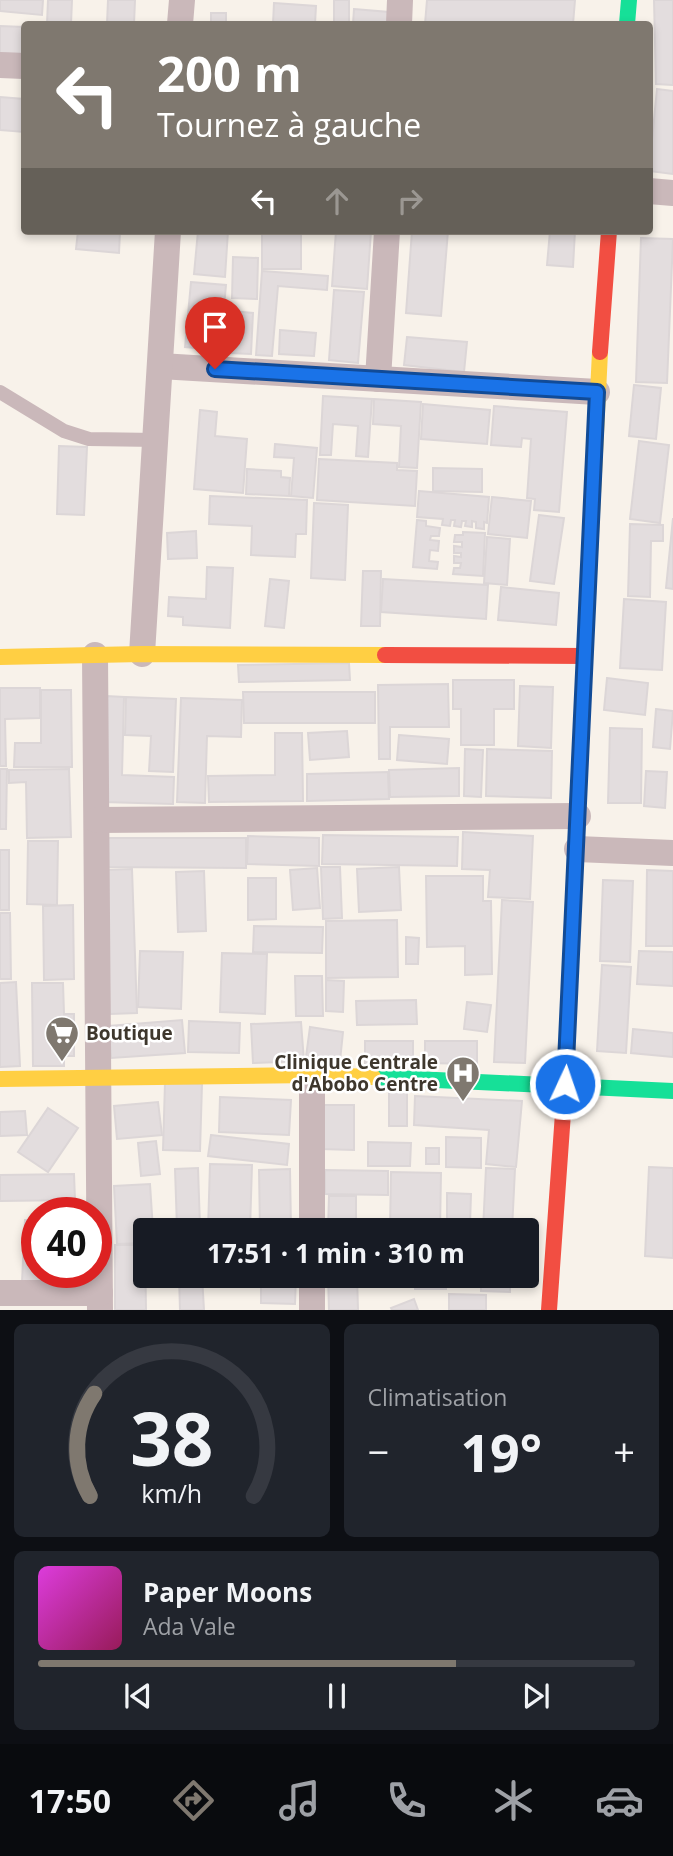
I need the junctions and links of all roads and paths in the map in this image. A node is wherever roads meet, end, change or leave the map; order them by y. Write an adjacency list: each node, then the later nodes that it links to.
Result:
1 (182, 0): 4 (street)
2 (400, 0): 5 (street)
3 (629, 0): 6 (street)
4 (180, 21)
5 (399, 21)
6 (627, 21)
7 (0, 65): 8 (street)
8 (21, 66)
9 (653, 191): 10 (street)
10 (673, 193)
11 (168, 235): 14 (street)
12 (387, 235): 15 (street)
13 (609, 235): 17 (street)
14 (160, 366): 15 (street); 18 (street)
15 (378, 379): 17 (street)
16 (0, 392): 18 (lane)
17 (597, 392): 21 (street)
18 (156, 440): 20 (street)
19 (95, 654): 20 (street); 22 (street); 24 (street)
20 (142, 654): 21 (street)
21 (585, 656): 23 (street)
22 (0, 657)
23 (578, 816): 24 (street); 25 (street)
24 (97, 820): 28 (street)
25 (576, 849): 26 (street); 30 (street)
26 (673, 853)
27 (312, 1075): 28 (street); 30 (street); 32 (street)
28 (99, 1078): 29 (street); 35 (street)
29 (0, 1079)
30 (565, 1084): 31 (street); 37 (street)
31 (673, 1091)
32 (312, 1218)
33 (312, 1288): 36 (street)
34 (0, 1293): 35 (street)
35 (100, 1302)
36 (312, 1310)
37 (549, 1310)

